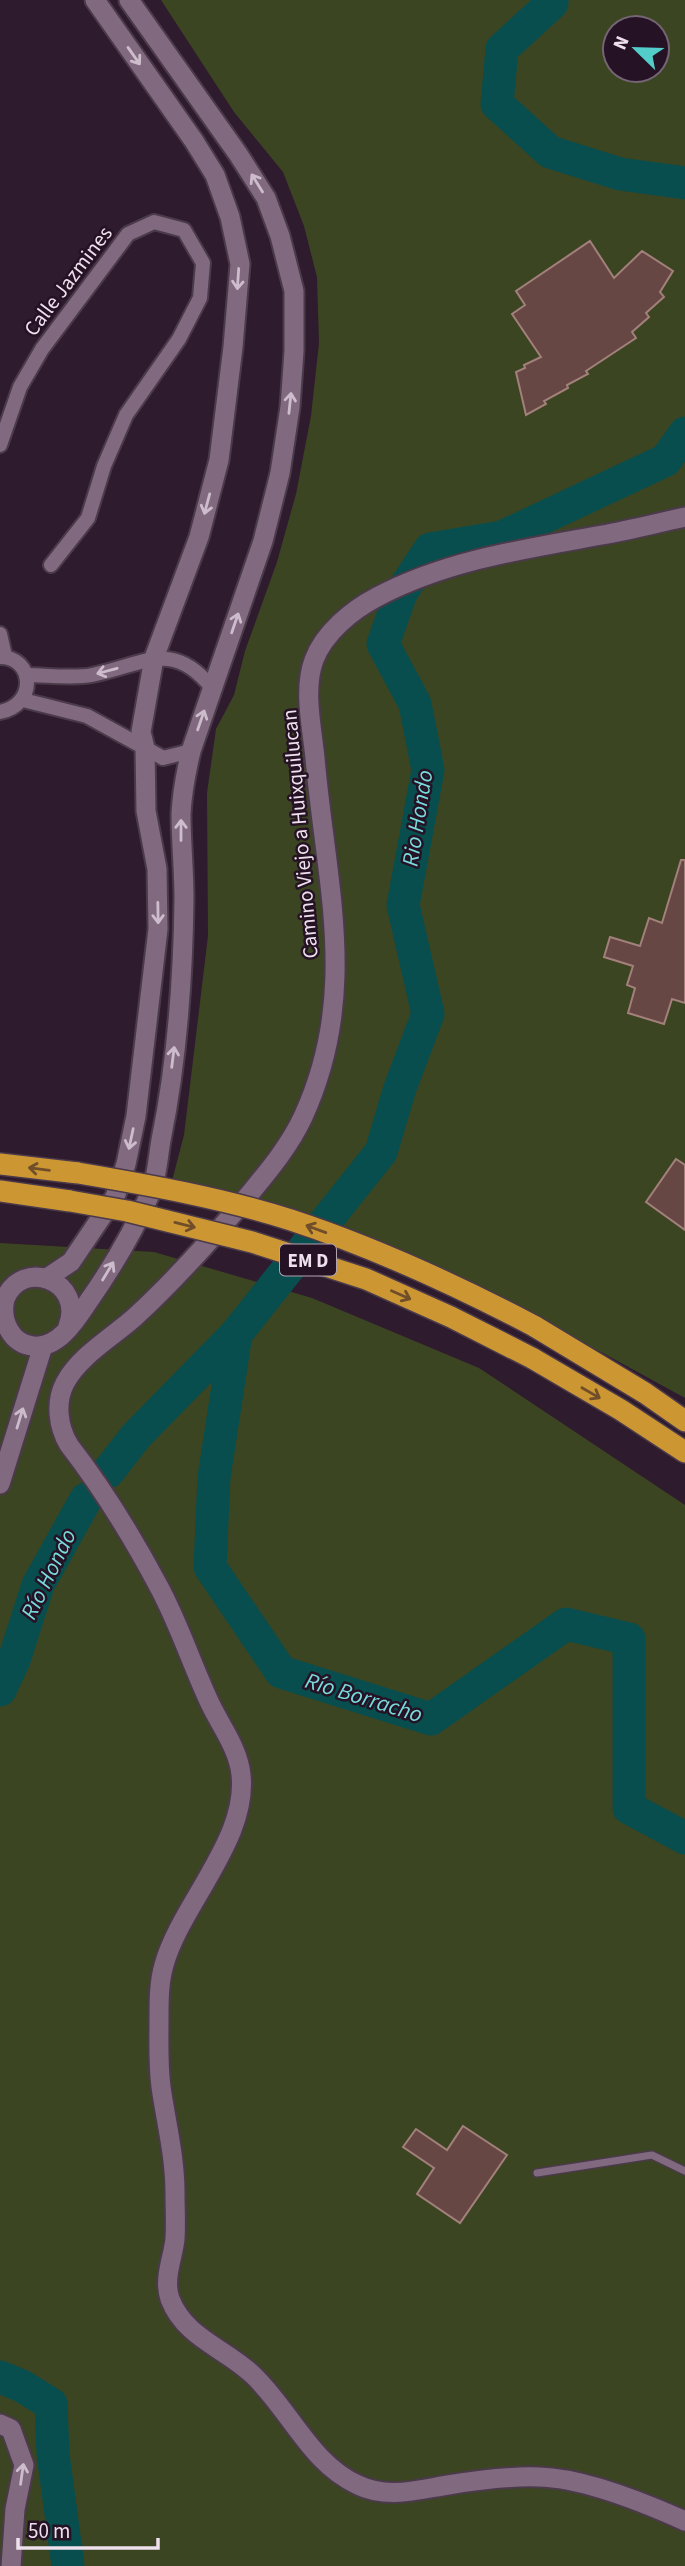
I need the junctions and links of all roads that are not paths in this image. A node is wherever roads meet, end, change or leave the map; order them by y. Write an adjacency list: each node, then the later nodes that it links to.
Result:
1 (94, 0): 8 (main road, one-way to 8)
2 (129, 0): 10 (main road, one-way to 2)
3 (0, 445): 5 (street, Calle Jazmines)
4 (685, 516): 27 (main road, Camino Viejo a Huixquilucan)
5 (51, 565)
6 (0, 634): 7 (street)
7 (2, 656): 9 (street)
8 (154, 658): 9 (street, one-way to 9); 10 (street); 13 (main road)
9 (26, 675): 11 (street)
10 (212, 688): 14 (main road, one-way to 10)
11 (23, 700): 12 (street); 13 (street)
12 (0, 712)
13 (145, 748): 14 (street); 17 (main road, one-way to 17)
14 (191, 751): 19 (main road, one-way to 14)
15 (0, 1164): 21 (highway, EM D, one-way to 15, bridge)
16 (0, 1191): 22 (highway, EM D, one-way to 22, bridge)
17 (47, 1278): 18 (main road); 19 (main road)
18 (3, 1295): 20 (main road)
19 (68, 1326): 20 (main road)
20 (43, 1346): 23 (main road, one-way to 20)
21 (685, 1421)
22 (685, 1452)
23 (0, 1484)
24 (685, 2171): 25 (lane)
25 (537, 2173)
26 (0, 2424): 28 (main road, one-way to 26)
27 (685, 2521)
28 (11, 2566)

